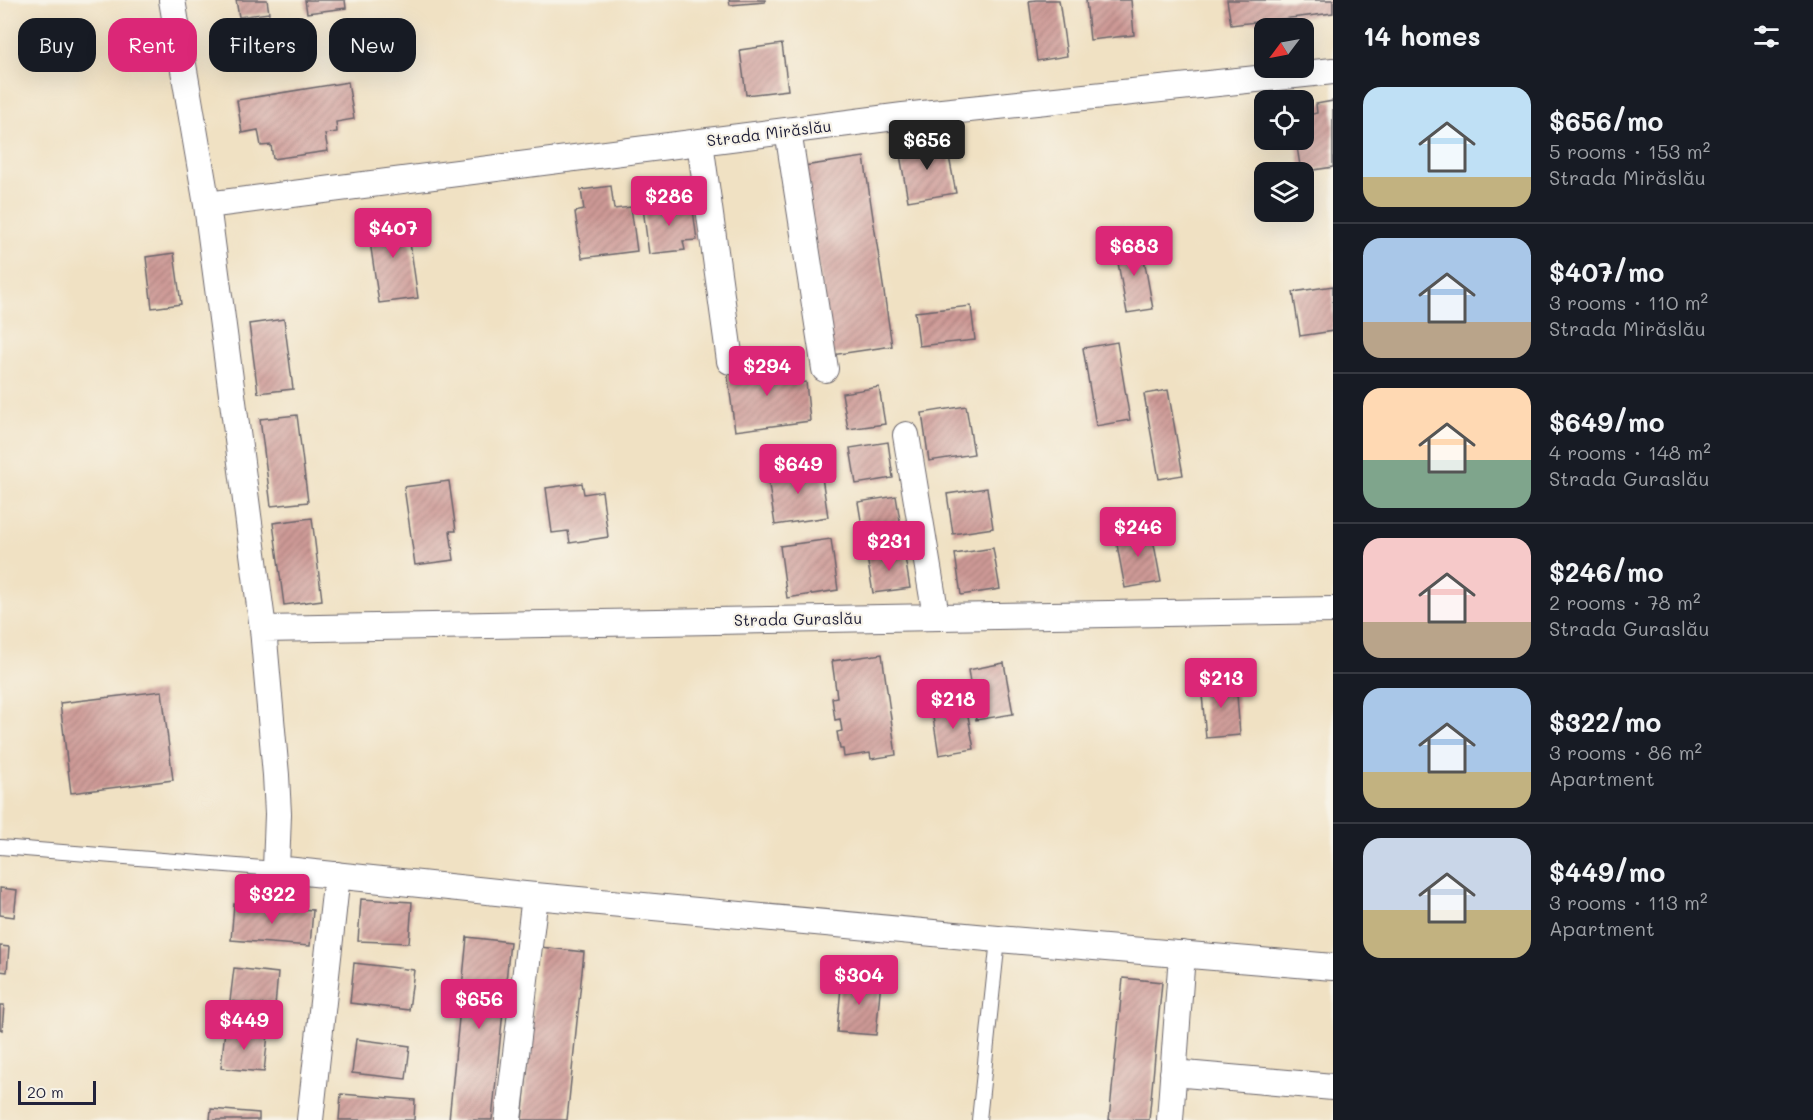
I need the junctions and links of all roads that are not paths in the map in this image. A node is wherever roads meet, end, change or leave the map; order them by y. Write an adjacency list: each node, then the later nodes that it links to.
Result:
1 (172, 0): 5 (street)
2 (1333, 70): 3 (street, Strada Mirăslău)
3 (788, 131): 4 (street, Strada Mirăslău); 7 (street)
4 (700, 142): 5 (street, Strada Mirăslău); 6 (street)
5 (207, 205): 11 (street)
6 (730, 361)
7 (825, 369)
8 (906, 435): 10 (street)
9 (1333, 610): 10 (street, Strada Guraslău)
10 (936, 616): 11 (street, Strada Guraslău)
11 (263, 629): 13 (street)
12 (0, 847): 13 (lane)
13 (276, 869): 14 (street)
14 (337, 875): 15 (street); 21 (street)
15 (535, 896): 16 (street); 22 (street)
16 (998, 939): 17 (street); 23 (lane)
17 (1182, 954): 18 (street); 19 (street)
18 (1333, 967)
19 (1173, 1073): 20 (street); 24 (street)
20 (1333, 1087)
21 (310, 1120)
22 (508, 1120)
23 (979, 1120)
24 (1170, 1120)

